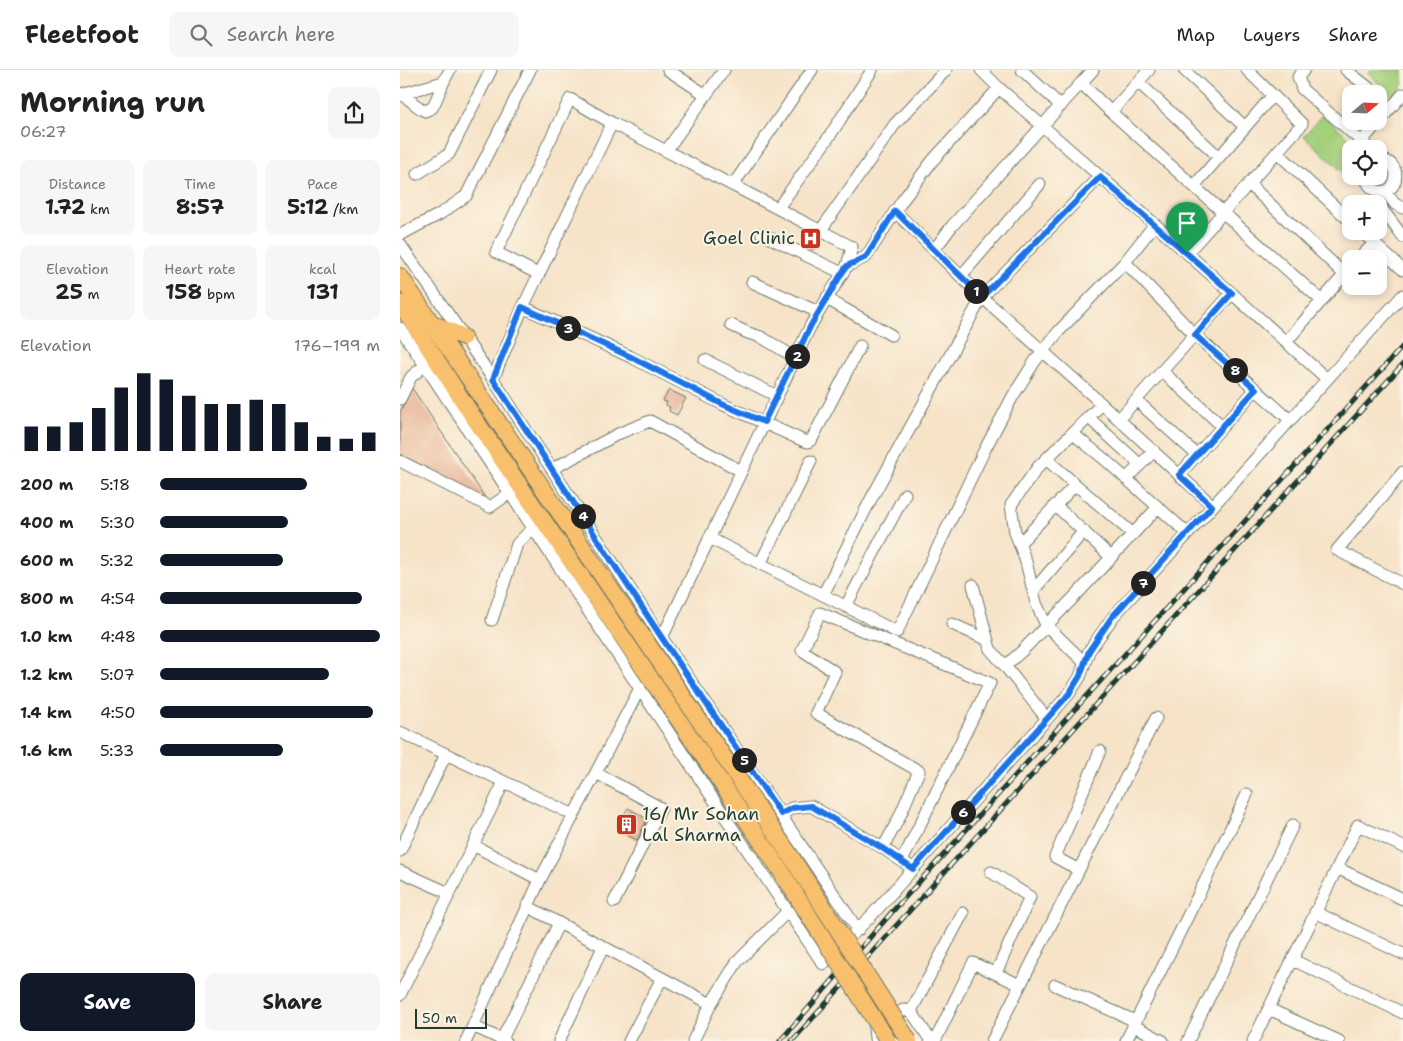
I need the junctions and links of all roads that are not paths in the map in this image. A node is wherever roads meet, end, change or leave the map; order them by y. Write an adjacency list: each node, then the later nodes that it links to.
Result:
1 (450, 70): 19 (street)
2 (491, 70): 42 (street)
3 (668, 70): 27 (street)
4 (724, 70): 27 (street)
5 (812, 70): 46 (street)
6 (872, 70): 51 (street)
7 (946, 70): 58 (street)
8 (980, 70): 23 (street)
9 (1022, 70): 29 (street)
10 (1093, 70): 21 (street)
11 (1149, 70): 20 (street)
12 (1184, 70): 34 (street)
13 (1247, 70): 26 (street)
14 (1304, 70): 35 (street)
15 (1346, 70): 18 (street)
16 (1366, 70): 18 (street)
17 (526, 71): 60 (street)
18 (1358, 79): 22 (street)
19 (443, 82): 25 (street); 25 (street)
20 (1138, 82): 31 (street); 39 (street)
21 (1081, 83): 29 (street); 31 (street)
22 (1366, 85)
23 (999, 88): 33 (street); 53 (street)
24 (1403, 94): 30 (street)
25 (401, 95)
26 (1273, 95): 34 (street); 38 (street)
27 (706, 96): 37 (street)
28 (1388, 104): 30 (street)
29 (1061, 106): 33 (street)
30 (1391, 107): 36 (street)
31 (1112, 112): 48 (street)
32 (612, 123): 37 (street); 74 (street); 74 (street)
33 (1043, 127): 43 (street); 67 (street)
34 (1245, 127): 39 (street)
35 (1360, 140)
36 (1369, 140)
37 (666, 151): 46 (street)
38 (1277, 152): 45 (street); 55 (street)
39 (1219, 157): 48 (street)
40 (1387, 161): 41 (street)
41 (1401, 169): 49 (street)
42 (417, 174)
43 (1100, 177): 57 (street); 82 (street)
44 (1040, 184): 76 (street)
45 (1249, 184): 54 (street); 71 (street)
46 (733, 185): 51 (street)
47 (1372, 185): 49 (street)
48 (1194, 186): 54 (street)
49 (1379, 190): 50 (street); 52 (street)
50 (1379, 195)
51 (778, 208): 58 (street)
52 (1403, 208)
53 (895, 211): 66 (street); 67 (street)
54 (1224, 212): 69 (street); 83 (street)
55 (1342, 213)
56 (1387, 215): 61 (street)
57 (1155, 224): 69 (street); 70 (street)
58 (821, 230): 65 (street)
59 (762, 234): 72 (street)
60 (400, 235)
61 (1403, 237)
62 (1371, 240): 63 (street)
63 (1374, 243): 68 (street); 73 (street)
64 (400, 244): 92 (street)
65 (852, 246): 66 (street); 72 (street)
66 (871, 250): 72 (street)
67 (934, 250): 76 (street)
68 (1367, 250)
69 (1187, 253): 79 (street)
70 (1125, 262): 91 (street); 95 (street)
71 (1342, 265)
72 (844, 269): 81 (street)
73 (1403, 270)
74 (538, 274): 85 (street)
75 (400, 276): 87 (highway)
76 (961, 276): 82 (street)
77 (1342, 277): 83 (street)
78 (752, 282): 86 (street)
79 (1232, 293): 91 (street); 93 (street)
80 (1403, 295): 101 (street)
81 (828, 297): 86 (street); 90 (street)
82 (982, 297): 95 (street); 141 (street)
83 (1322, 301): 93 (street)
84 (400, 303): 203 (highway, bridge)
85 (522, 307): 100 (street); 110 (street)
86 (818, 312): 96 (street)
87 (432, 323): 92 (highway); 204 (highway, bridge)
88 (731, 325): 96 (street)
89 (400, 328): 98 (street)
90 (891, 335)
91 (1195, 335): 99 (street); 102 (street)
92 (463, 336): 100 (street)
93 (1286, 342): 101 (street)
94 (860, 346): 110 (street)
95 (1043, 351): 106 (street); 142 (street)
96 (796, 358): 103 (street)
97 (704, 360): 103 (street)
98 (425, 365): 104 (street); 125 (street)
99 (1162, 371): 105 (street); 111 (street)
100 (493, 379): 119 (street)
101 (1328, 379): 109 (street)
102 (1256, 389): 109 (street); 111 (street)
103 (777, 396): 110 (street)
104 (400, 399)
105 (1136, 400): 108 (street); 114 (street)
106 (1102, 404): 107 (street); 108 (street)
107 (1088, 417): 112 (street); 116 (street)
108 (1119, 419): 113 (street)
109 (1290, 420): 128 (street)
110 (764, 422): 120 (street)
111 (1222, 426): 114 (street)
112 (1072, 433): 115 (street); 123 (street)
113 (1154, 451): 122 (street); 123 (street)
114 (1197, 455): 122 (street)
115 (1046, 459): 124 (street); 135 (street)
116 (1135, 460)
117 (811, 461): 137 (street)
118 (400, 462): 125 (street)
119 (552, 469): 120 (street); 146 (street)
120 (741, 471): 134 (street)
121 (1403, 472): 138 (street)
122 (1179, 475): 128 (street)
123 (1126, 479): 129 (street)
124 (1075, 485): 127 (street); 132 (street)
125 (510, 493): 130 (street)
126 (905, 494): 142 (street)
127 (1055, 505): 131 (street); 135 (street)
128 (1212, 506): 133 (street)
129 (1158, 507): 132 (street); 133 (street)
130 (533, 528): 143 (street); 150 (street)
131 (1084, 531): 136 (street); 140 (street)
132 (1133, 534): 136 (street)
133 (1187, 534): 148 (street)
134 (709, 538): 137 (street); 146 (street)
135 (1020, 544): 140 (street)
136 (1112, 557): 145 (street)
137 (760, 564): 141 (street)
138 (1403, 584)
139 (973, 585): 147 (street)
140 (1033, 591): 145 (street)
141 (824, 595): 142 (street)
142 (846, 606)
143 (492, 620)
144 (952, 624): 147 (street)
145 (1046, 625): 148 (street); 149 (street)
146 (662, 638): 159 (street)
147 (988, 640): 149 (street)
148 (1085, 663): 152 (street)
149 (1005, 666): 152 (street)
150 (640, 688): 156 (street); 177 (street)
151 (1156, 718): 169 (street)
152 (1047, 719): 168 (street)
153 (400, 732): 155 (street)
154 (1100, 752): 169 (street)
155 (446, 754): 157 (street); 165 (street)
156 (596, 773): 160 (street); 175 (street)
157 (504, 782): 160 (street); 162 (street)
158 (1247, 794): 194 (street)
159 (781, 814): 164 (street); 181 (street)
160 (574, 815): 172 (street)
161 (1293, 825): 208 (street)
162 (473, 845): 172 (street); 173 (street)
163 (1403, 846): 167 (street)
164 (882, 848): 166 (street); 166 (street)
165 (400, 851)
166 (902, 861): 168 (street)
167 (1337, 868): 174 (street); 178 (street)
168 (913, 869): 181 (street)
169 (1079, 870): 187 (street)
170 (400, 871): 173 (street)
171 (991, 872): 185 (street)
172 (540, 880): 176 (street)
173 (449, 894): 189 (street)
174 (1403, 899)
175 (614, 902)
176 (527, 906): 180 (street); 195 (street)
177 (788, 911): 181 (street); 190 (street)
178 (1316, 912): 183 (street); 184 (street)
179 (963, 913): 192 (street)
180 (559, 923): 182 (street); 196 (street)
181 (858, 930)
182 (604, 947): 186 (street); 199 (street)
183 (1403, 954)
184 (1293, 960): 191 (street); 193 (street)
185 (996, 973): 187 (street); 197 (street)
186 (662, 978): 190 (street); 200 (street)
187 (1020, 985): 205 (street)
188 (1055, 985): 194 (street)
189 (400, 995)
190 (711, 1004): 201 (street)
191 (1269, 1009): 209 (street); 210 (street)
192 (911, 1011): 197 (street); 202 (street)
193 (1403, 1013)
194 (1134, 1023): 206 (street); 207 (street)
195 (473, 1026): 196 (street); 198 (street)
196 (504, 1040)
197 (937, 1040)
198 (466, 1041)
199 (559, 1041)
200 (629, 1041)
201 (693, 1041)
202 (877, 1041)
203 (888, 1041)
204 (909, 1041)
205 (992, 1041)
206 (1126, 1041)
207 (1164, 1041)
208 (1188, 1041)
209 (1254, 1041)
210 (1340, 1041)

